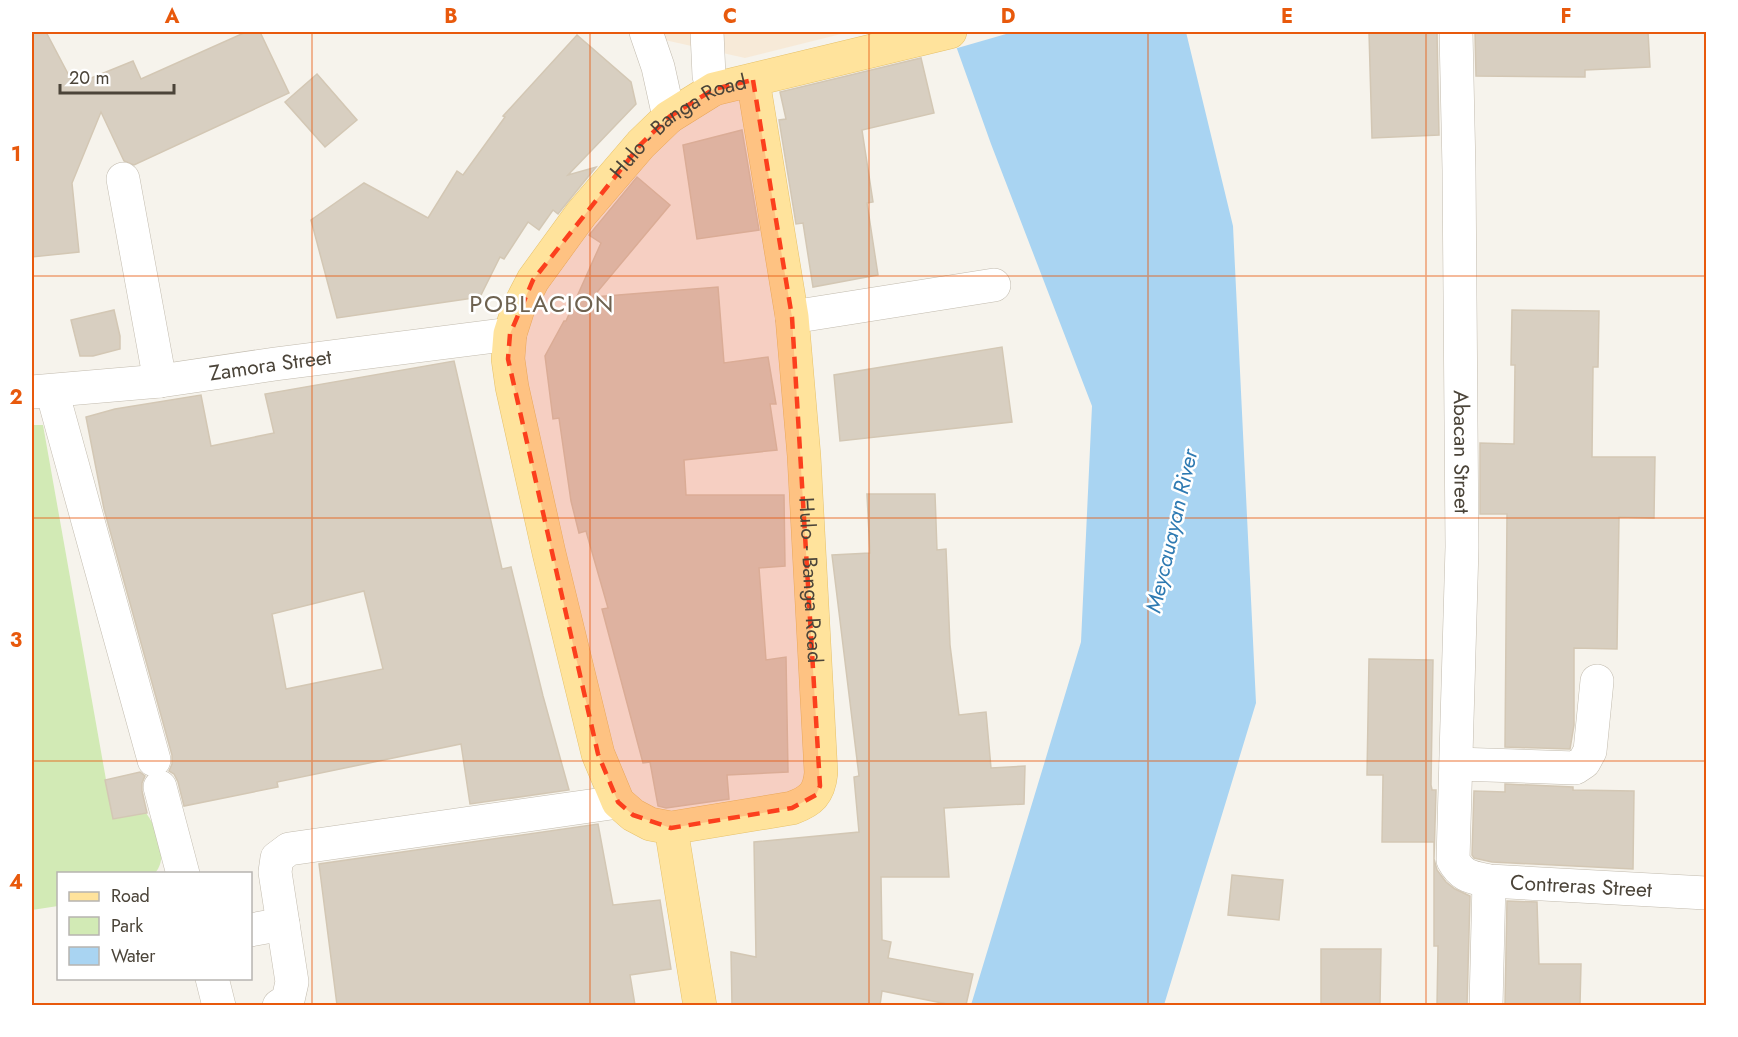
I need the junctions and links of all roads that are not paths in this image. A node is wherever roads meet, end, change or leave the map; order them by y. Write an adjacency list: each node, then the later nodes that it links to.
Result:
1 (646, 32): 7 (street)
2 (706, 32): 6 (street)
3 (950, 32): 5 (main road)
4 (1455, 32): 15 (street, Abacan Street)
5 (753, 80): 6 (main road, Hulo - Banga Road); 10 (main road, Hulo - Banga Road)
6 (714, 89): 7 (main road, Hulo - Banga Road)
7 (669, 117): 11 (main road, Hulo - Banga Road)
8 (123, 179): 12 (street)
9 (994, 285): 10 (street)
10 (792, 317): 17 (main road, Hulo - Banga Road)
11 (510, 334): 12 (street, Zamora Street); 16 (main road, Hulo - Banga Road)
12 (160, 381): 13 (street, Zamora Street)
13 (42, 391): 18 (street)
14 (1597, 681): 15 (street)
15 (1456, 764): 19 (street, Abacan Street)
16 (618, 802): 17 (main road, Hulo - Banga Road); 21 (street)
17 (671, 828): 26 (main road)
18 (183, 872)
19 (1474, 876): 20 (street, Contreras Street); 27 (street, Abacan Street)
20 (1707, 893)
21 (283, 924): 22 (street); 25 (street)
22 (252, 930)
23 (213, 980): 24 (street)
24 (219, 1005)
25 (279, 1005)
26 (700, 1005)
27 (1486, 1005)

